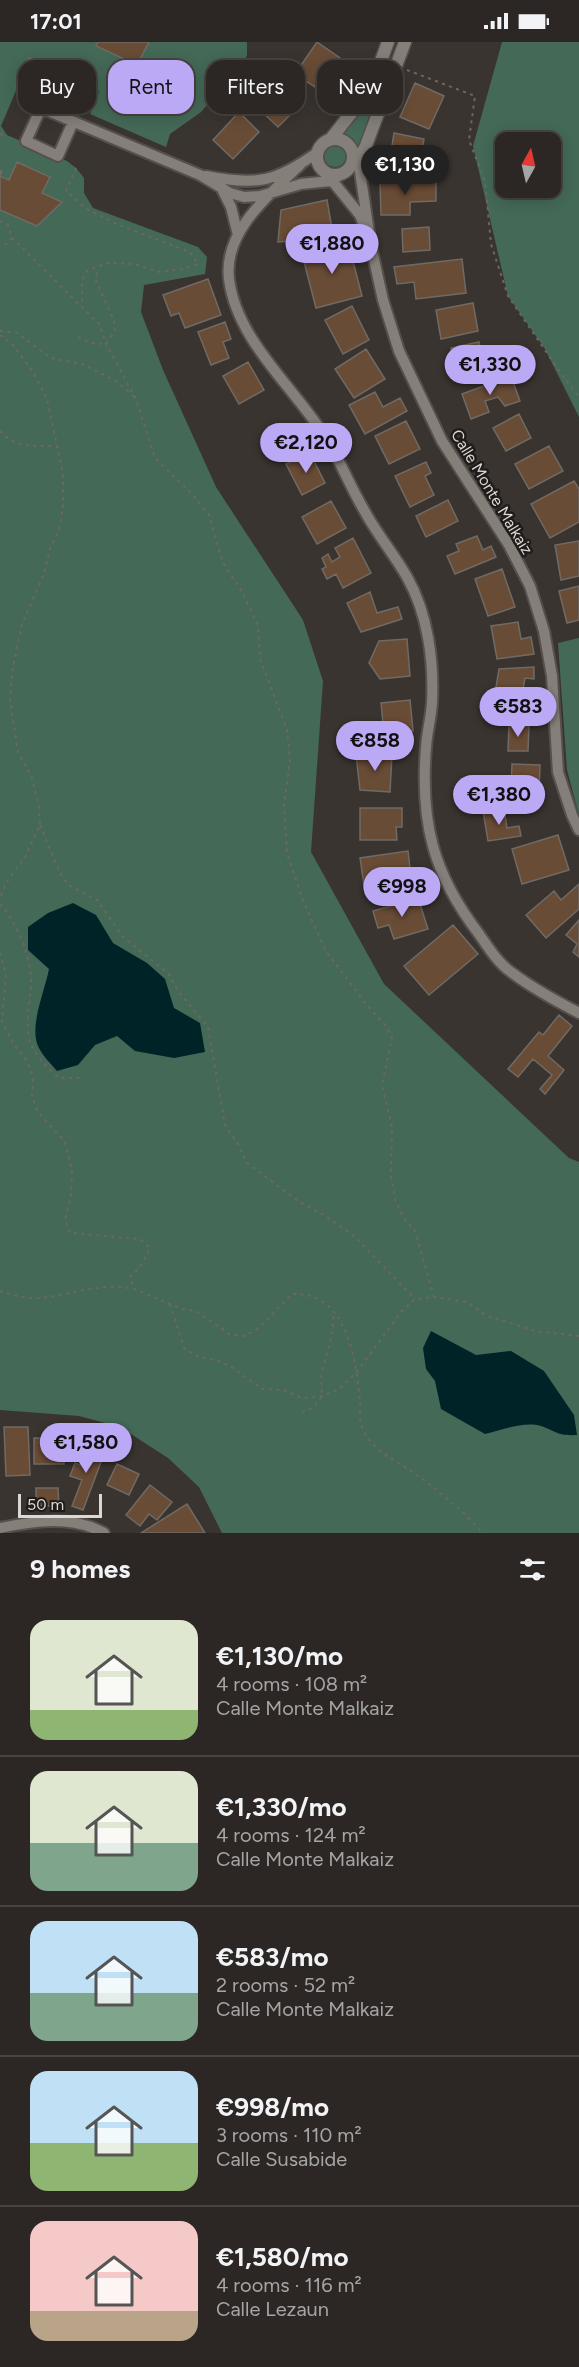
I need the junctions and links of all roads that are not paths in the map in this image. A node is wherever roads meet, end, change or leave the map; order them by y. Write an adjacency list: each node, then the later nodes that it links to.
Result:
1 (388, 42): 4 (street)
2 (405, 42): 6 (street)
3 (73, 122): 3 (street); 9 (street)
4 (330, 140): 5 (street); 6 (street)
5 (318, 152): 7 (street); 8 (street)
6 (352, 161): 8 (street); 10 (street); 14 (street, Calle Monte Malkaiz)
7 (300, 165): 9 (street); 12 (street)
8 (321, 167): 10 (street, Calle Monte Malkaiz)
9 (200, 175): 11 (street)
10 (331, 181): 12 (street); 14 (street, Calle Monte Malkaiz)
11 (222, 189): 12 (street); 13 (street)
12 (270, 194): 13 (street)
13 (238, 235): 16 (street)
14 (371, 246): 15 (street, Calle Monte Malkaiz)
15 (579, 830)
16 (579, 1014)
17 (0, 1528): 18 (street)
18 (104, 1533)

